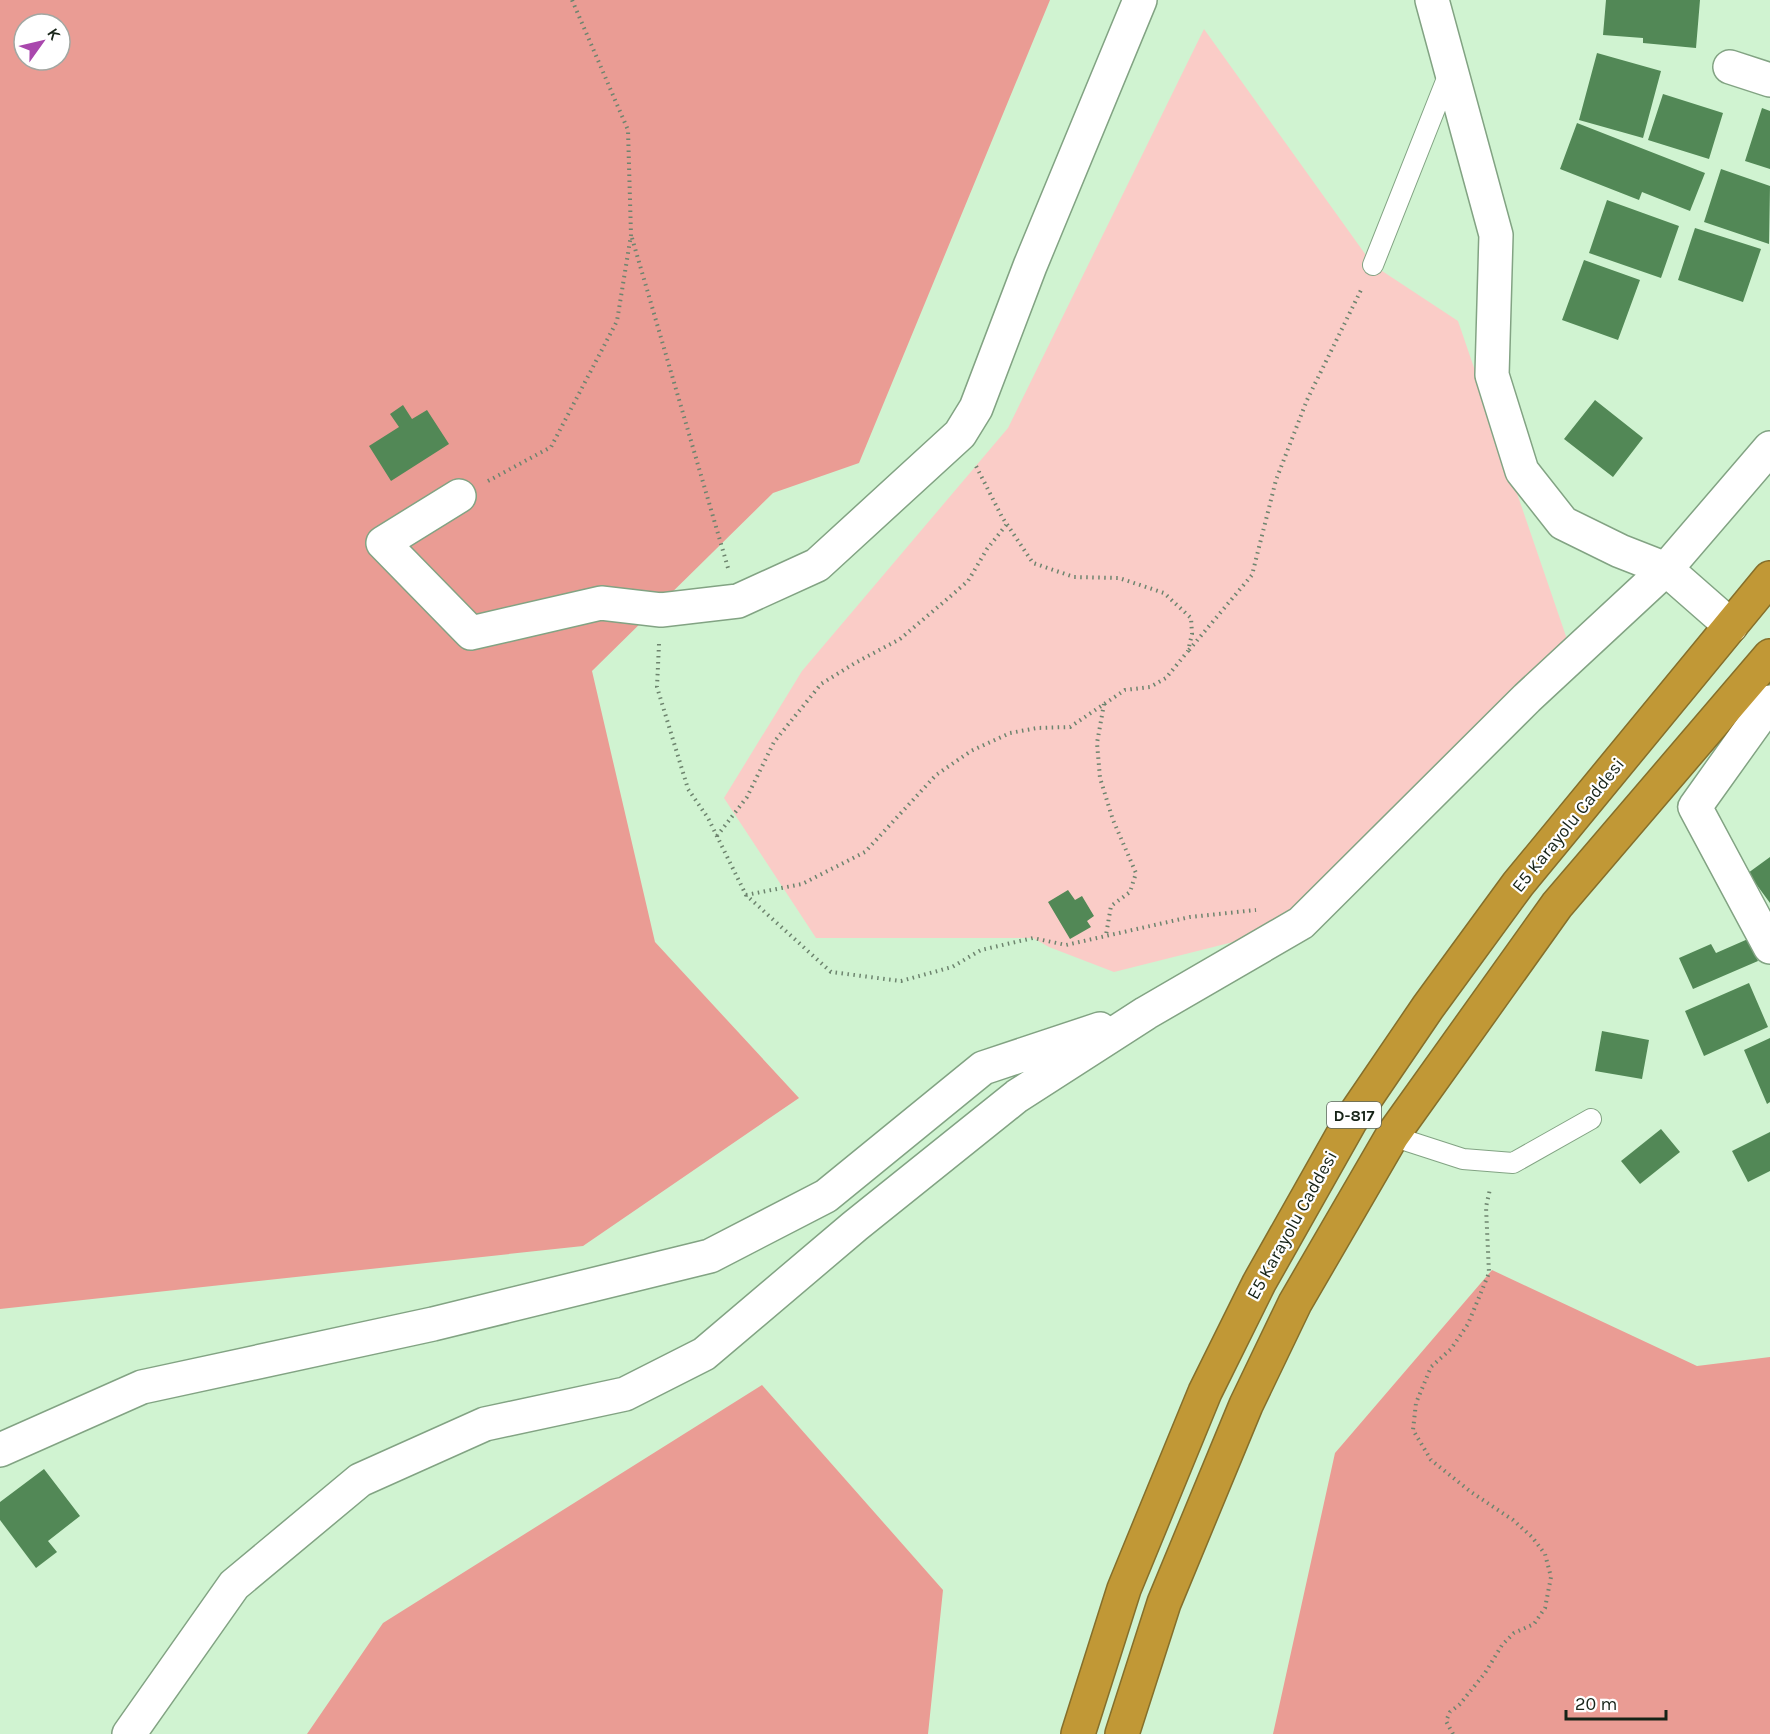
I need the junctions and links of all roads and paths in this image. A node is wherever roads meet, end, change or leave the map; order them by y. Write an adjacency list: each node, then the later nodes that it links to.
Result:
1 (572, 0): 7 (path)
2 (1140, 0): 9 (street)
3 (1432, 0): 5 (street)
4 (1730, 67): 6 (street)
5 (1450, 71): 8 (lane); 13 (street)
6 (1770, 80)
7 (631, 235): 11 (path); 15 (path)
8 (1373, 266): 18 (path)
9 (960, 434): 12 (path); 15 (street)
10 (1770, 448): 13 (street)
11 (459, 496): 16 (street)
12 (1007, 524): 18 (path); 22 (path)
13 (1666, 569): 17 (street); 24 (street)
14 (1770, 578): 17 (highway, E5 Karayolu Caddesi / D-817)
15 (738, 602): 16 (street)
16 (661, 610): 22 (path)
17 (1731, 626): 33 (highway, E5 Karayolu Caddesi / D-817)
18 (1188, 651): 21 (path)
19 (1765, 661): 20 (street); 29 (highway, D-817)
20 (1770, 702): 26 (street)
21 (1104, 704): 23 (path); 25 (path)
22 (717, 836): 23 (path)
23 (746, 896): 25 (path)
24 (1301, 923): 25 (path); 27 (street)
25 (1106, 935)
26 (1770, 947)
27 (1146, 1013): 31 (street); 32 (street)
28 (1591, 1119): 30 (lane)
29 (1392, 1136): 30 (lane); 34 (highway, D-817)
30 (1496, 1162): 35 (path)
31 (0, 1450)
32 (129, 1734)
33 (1078, 1734)
34 (1122, 1734)
35 (1453, 1734)

